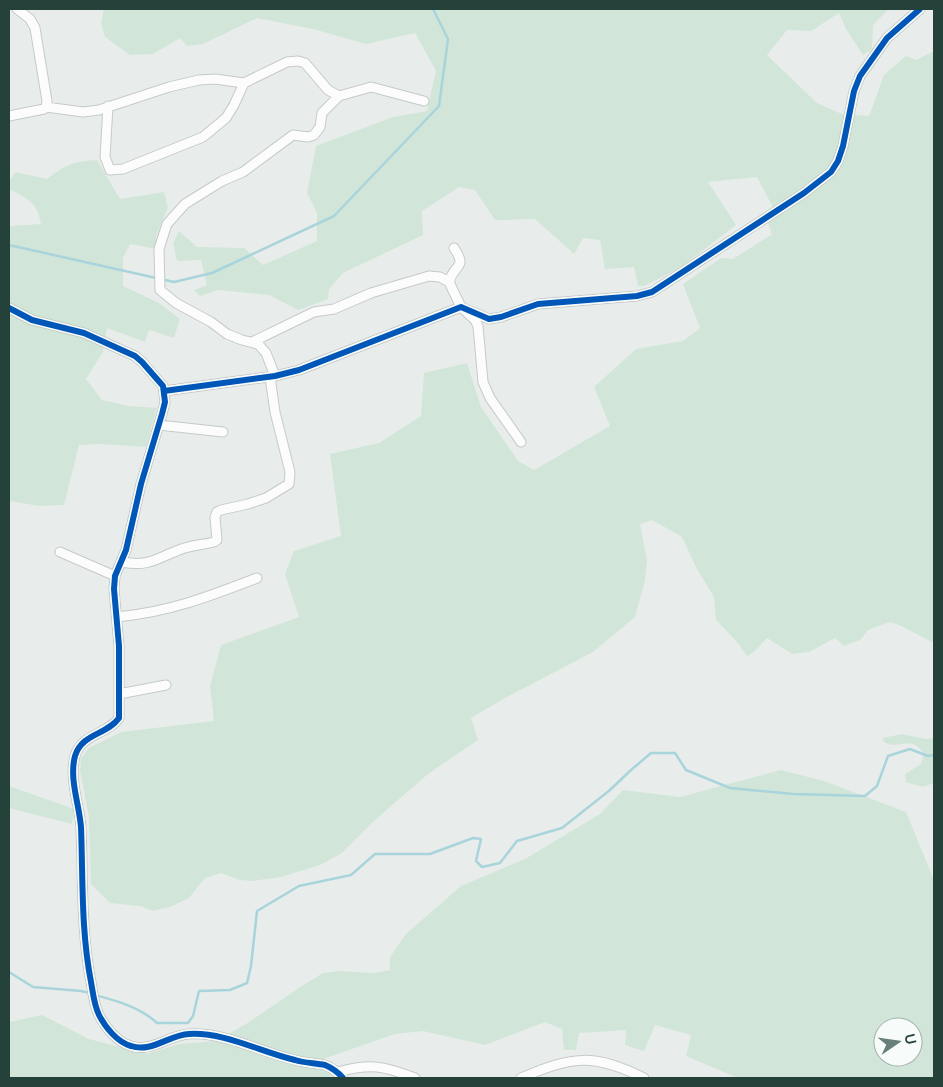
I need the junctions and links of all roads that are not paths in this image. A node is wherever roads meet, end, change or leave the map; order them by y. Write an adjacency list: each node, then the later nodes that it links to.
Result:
1 (17, 9): 7 (street)
2 (920, 9): 11 (street)
3 (244, 83): 4 (street); 6 (street); 6 (street)
4 (339, 96): 5 (street); 13 (street)
5 (424, 101)
6 (108, 106): 7 (street)
7 (46, 107): 8 (street)
8 (9, 116)
9 (454, 248): 10 (street)
10 (449, 282): 11 (street); 13 (street)
11 (461, 307): 14 (street); 18 (street)
12 (9, 308): 15 (street)
13 (252, 342): 14 (street)
14 (273, 377): 15 (street); 20 (street)
15 (164, 391): 16 (street)
16 (159, 425): 17 (street); 20 (street)
17 (223, 432)
18 (521, 442)
19 (60, 552): 21 (street)
20 (122, 562): 21 (street)
21 (115, 576): 23 (street)
22 (256, 578): 23 (street)
23 (116, 617): 25 (street)
24 (166, 685): 25 (street)
25 (119, 694): 26 (street)
26 (340, 1075): 27 (street)
27 (415, 1078)
28 (521, 1078): 29 (street)
29 (644, 1078)

